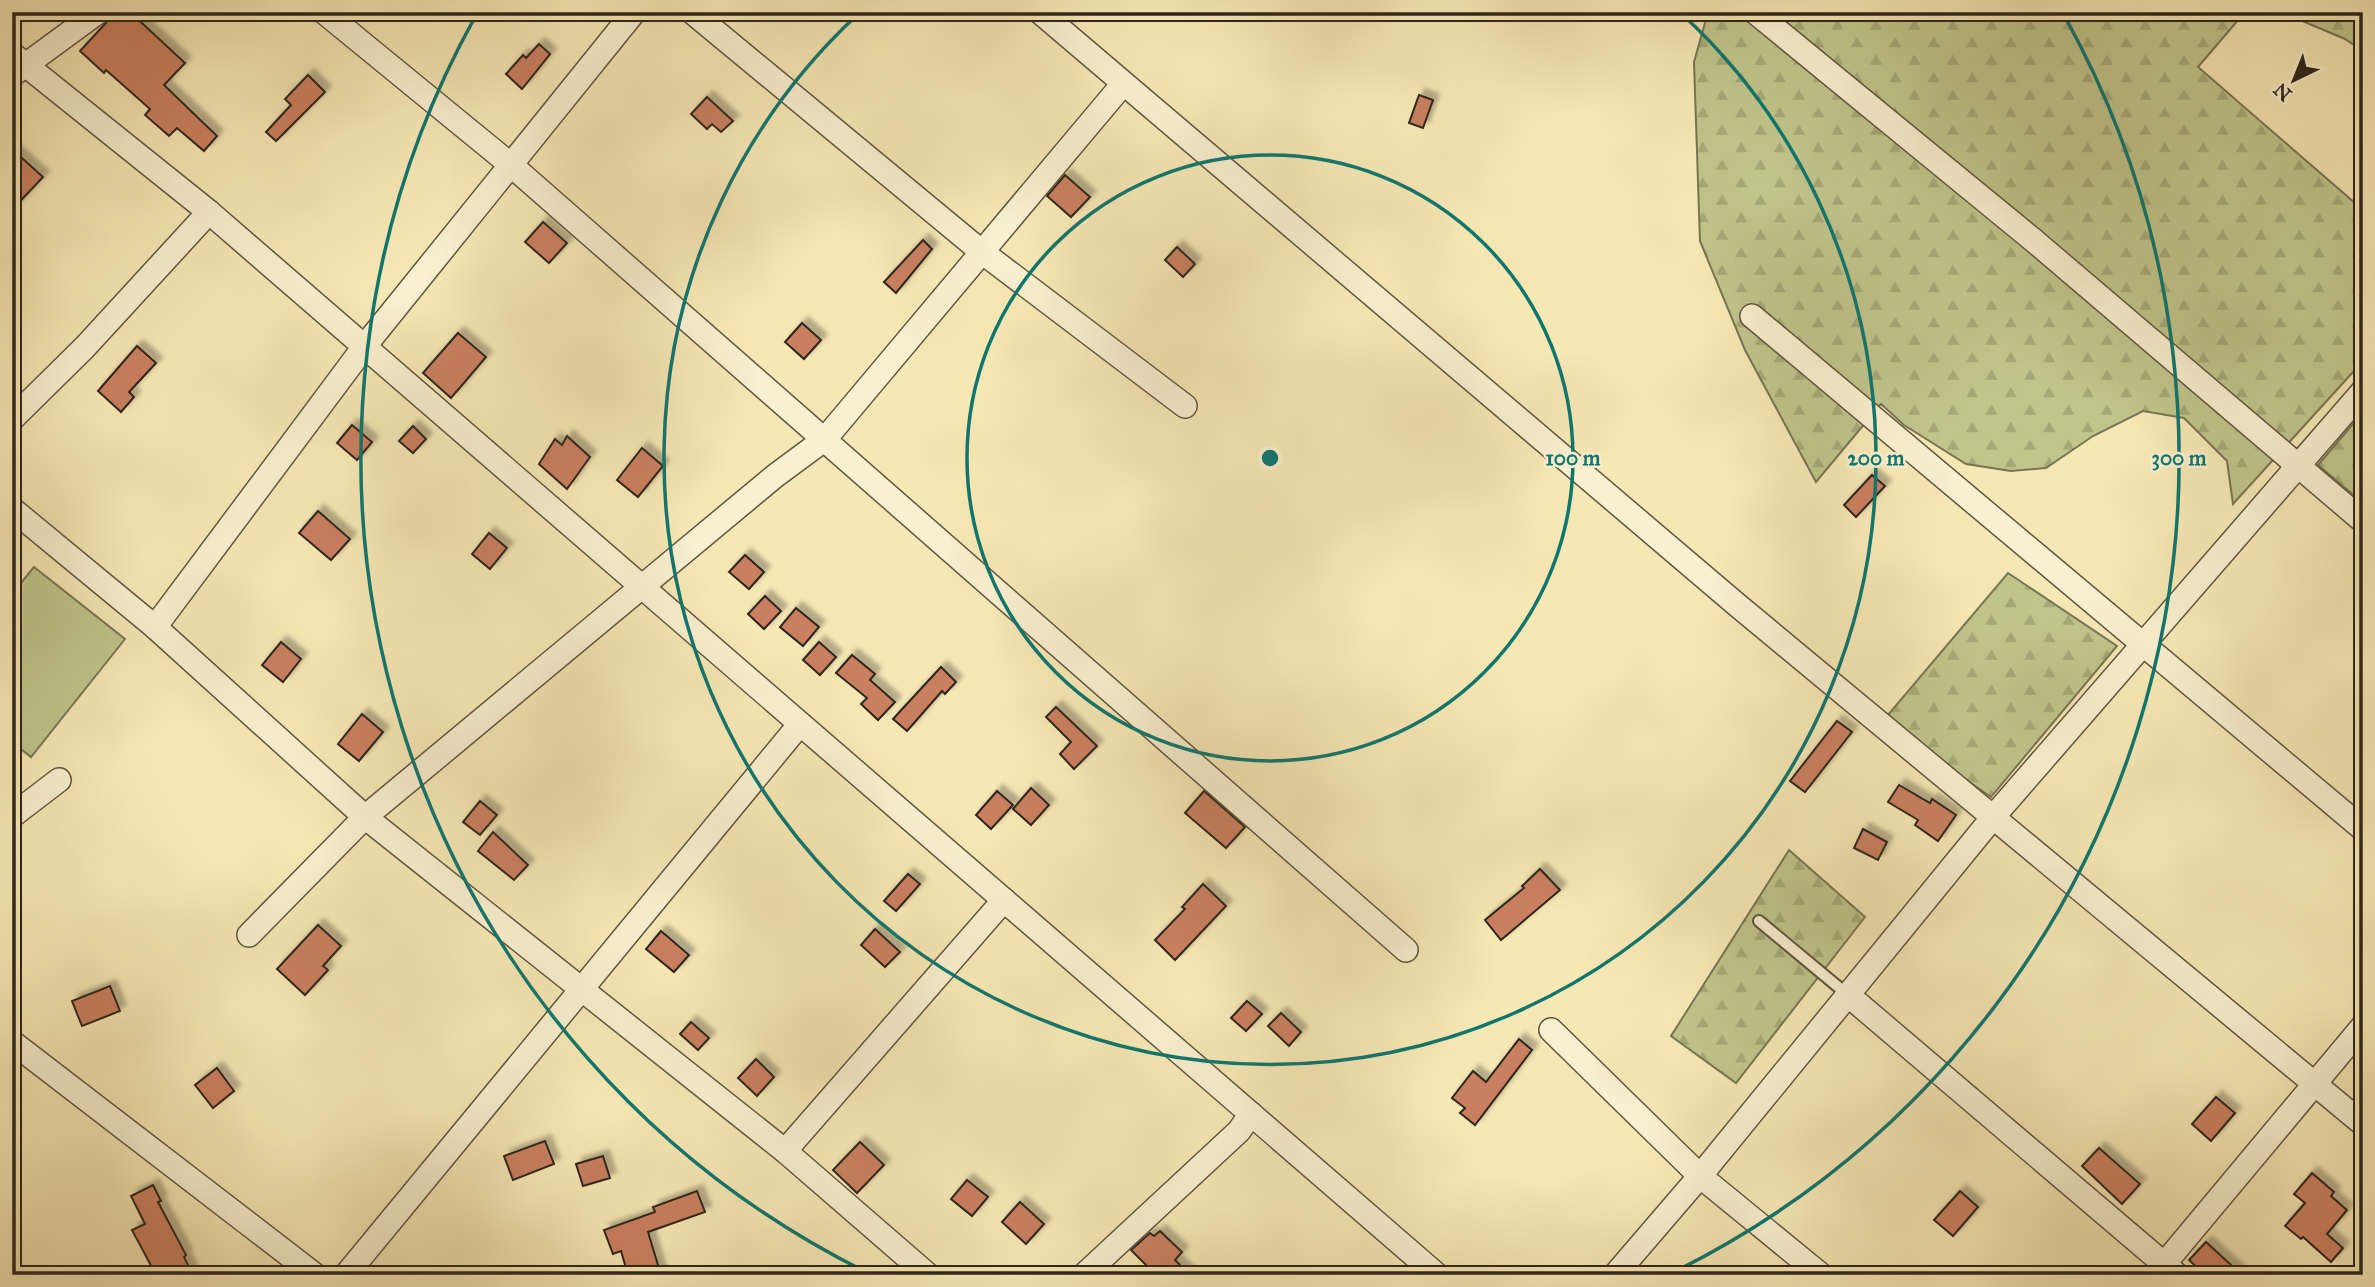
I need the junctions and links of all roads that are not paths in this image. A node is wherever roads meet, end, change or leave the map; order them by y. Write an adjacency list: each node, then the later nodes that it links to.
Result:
1 (98, 12): 7 (street)
2 (324, 12): 9 (street)
3 (634, 12): 9 (street)
4 (692, 12): 11 (street)
5 (1040, 12): 8 (street)
6 (1755, 12): 18 (street)
7 (17, 64): 10 (street)
8 (1123, 84): 11 (street); 27 (street)
9 (511, 165): 13 (street); 17 (street)
10 (209, 212): 13 (street); 16 (street)
11 (982, 252): 15 (street); 17 (street)
12 (1752, 316): 23 (street)
13 (364, 347): 21 (street); 22 (street)
14 (2363, 391): 18 (street)
15 (1185, 406)
16 (12, 419)
17 (825, 439): 21 (street); 33 (street)
18 (2298, 466): 20 (street); 23 (street)
19 (12, 509): 22 (street)
20 (2363, 521)
21 (643, 588): 24 (street); 28 (street)
22 (155, 626): 28 (street)
23 (2142, 645): 27 (street); 29 (street)
24 (800, 724): 30 (street); 34 (street)
25 (59, 780): 26 (street)
26 (12, 816)
27 (1994, 816): 35 (street); 39 (street)
28 (365, 817): 32 (street); 34 (street)
29 (2363, 829)
30 (1003, 900): 40 (street); 42 (street)
31 (1759, 921): 35 (lane)
32 (249, 935)
33 (1406, 950)
34 (580, 989): 42 (street); 46 (street)
35 (1847, 995): 43 (street); 44 (street)
36 (2363, 1026): 39 (street)
37 (1551, 1030): 43 (street)
38 (12, 1042): 45 (street)
39 (2315, 1084): 41 (street); 44 (street)
40 (1251, 1114): 48 (street); 49 (street)
41 (2363, 1124)
42 (785, 1151): 47 (street)
43 (1700, 1176): 50 (street); 51 (street)
44 (2165, 1271)
45 (315, 1275)
46 (346, 1275)
47 (928, 1275)
48 (1084, 1275)
49 (1437, 1275)
50 (1615, 1275)
51 (1821, 1275)

